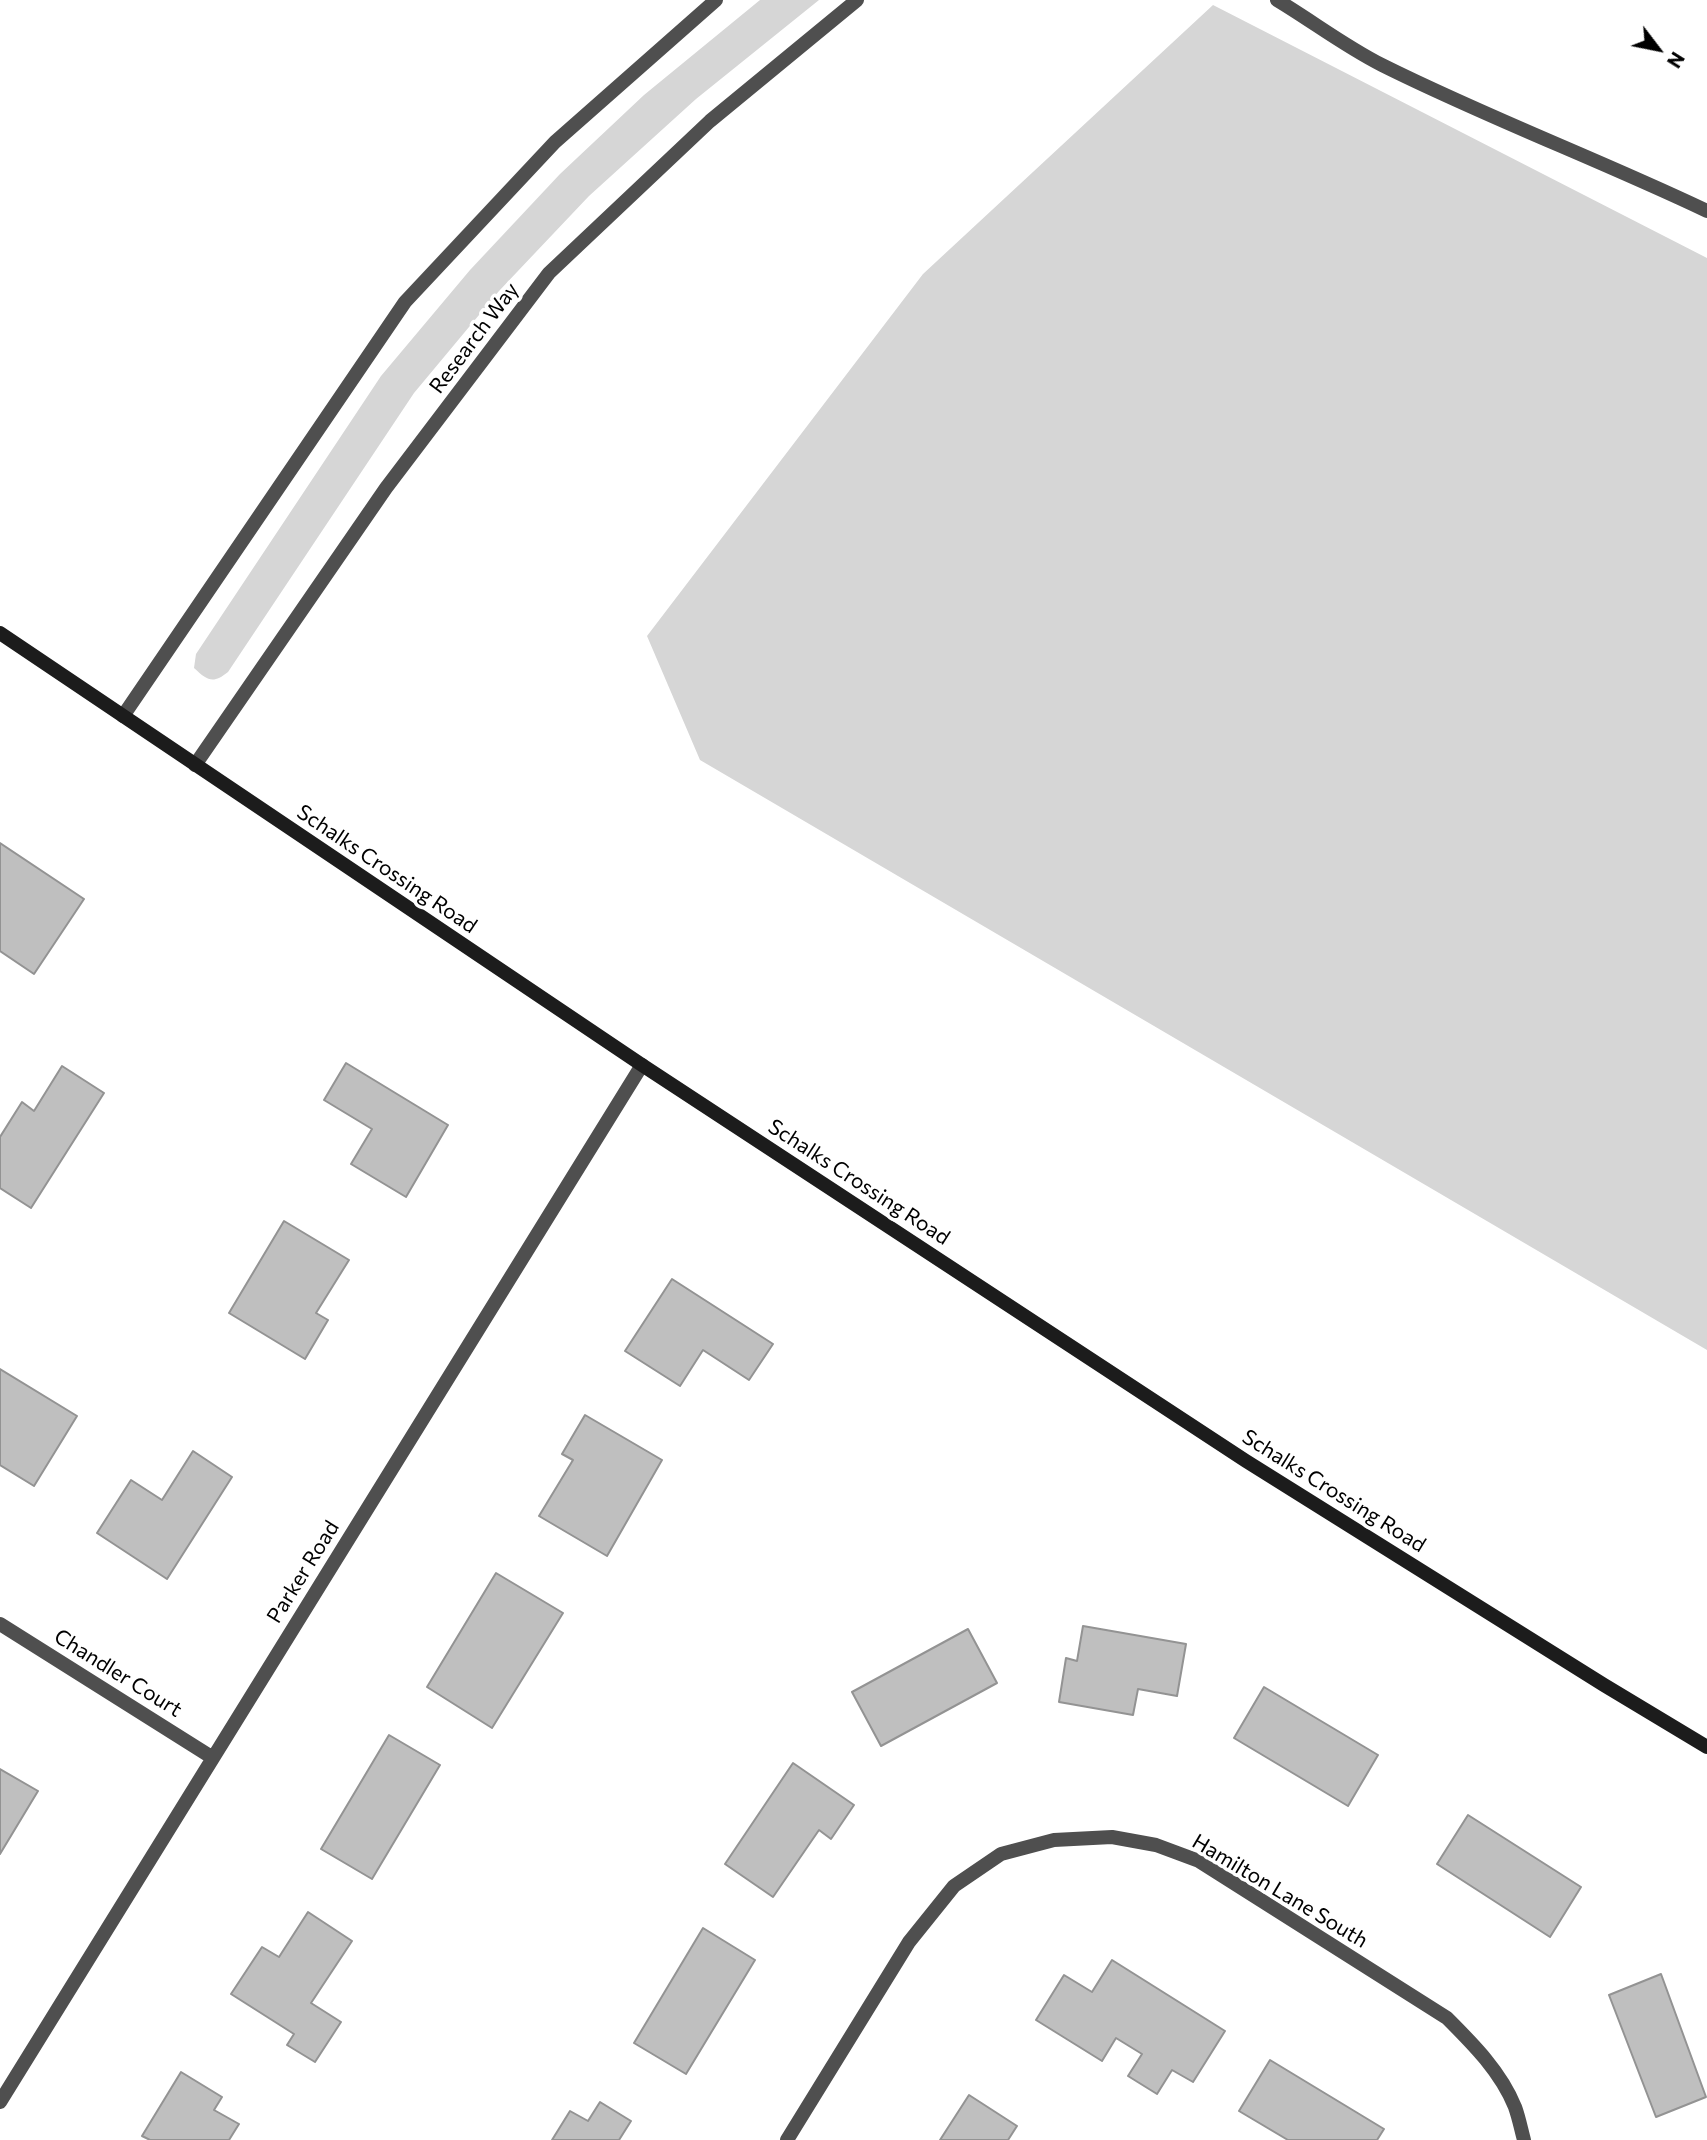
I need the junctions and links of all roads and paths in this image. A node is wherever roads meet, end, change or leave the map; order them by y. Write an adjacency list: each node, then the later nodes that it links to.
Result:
1 (716, 0): 6 (street)
2 (857, 0): 7 (street, Research Way)
3 (1278, 0): 4 (street)
4 (1707, 211)
5 (0, 633): 6 (street, Schalks Crossing Road)
6 (123, 716): 7 (street, Schalks Crossing Road)
7 (195, 765): 8 (street, Schalks Crossing Road)
8 (642, 1065): 10 (street, Schalks Crossing Road); 11 (street, Parker Road)
9 (0, 1624): 11 (street, Chandler Court)
10 (1707, 1747)
11 (213, 1758): 12 (street, Parker Road)
12 (0, 2102)
13 (787, 2140): 14 (street, Hamilton Lane South)
14 (1524, 2140)

